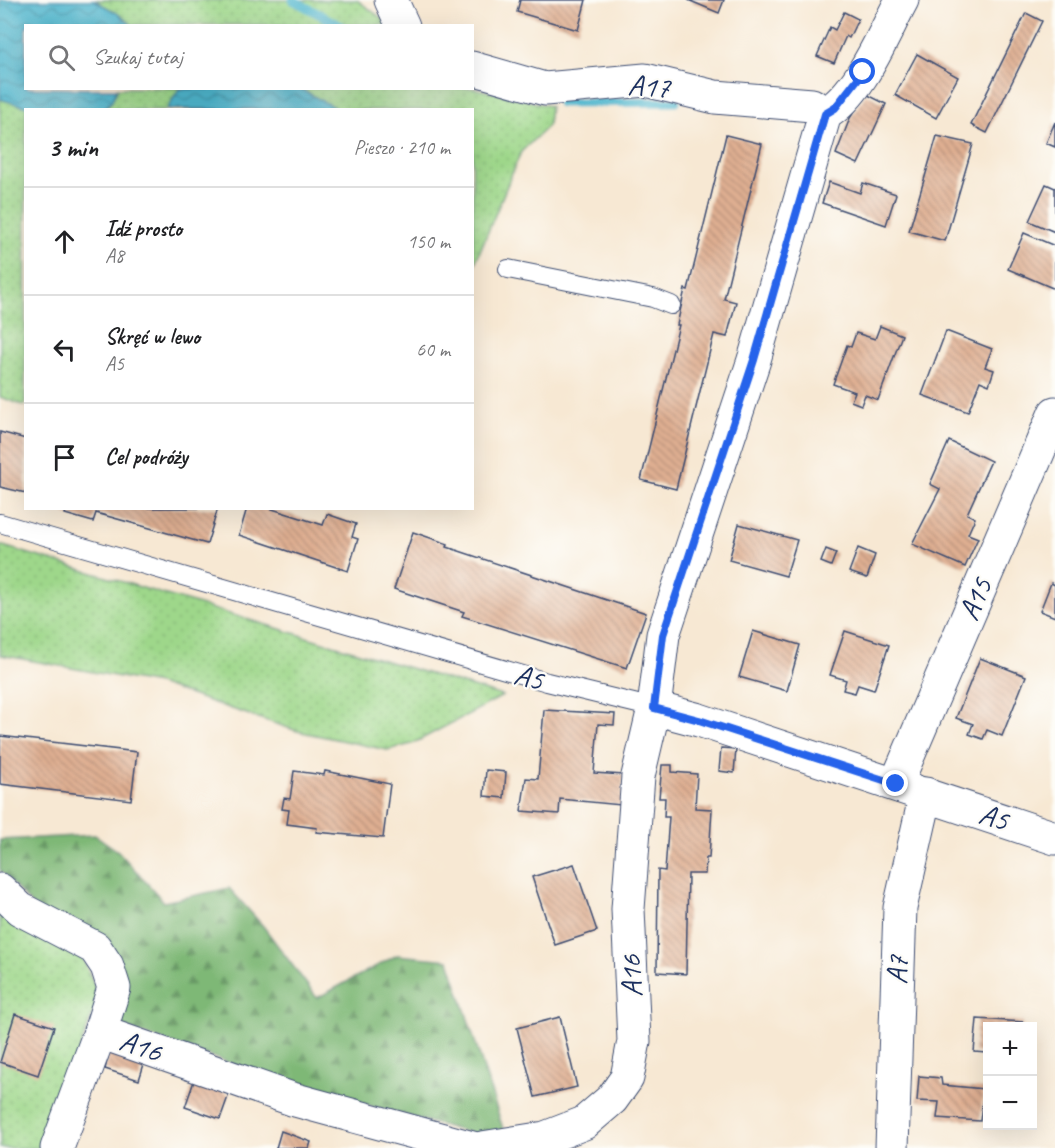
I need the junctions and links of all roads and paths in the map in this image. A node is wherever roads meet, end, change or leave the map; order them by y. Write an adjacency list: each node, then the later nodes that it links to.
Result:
1 (391, 0): 3 (street)
2 (902, 0): 5 (street)
3 (403, 24)
4 (474, 69): 5 (street, A17)
5 (820, 110): 10 (street, A16)
6 (508, 270): 7 (lane)
7 (671, 305)
8 (1055, 413): 11 (street, A15)
9 (0, 523): 10 (lane, A5)
10 (654, 708): 11 (street, A5); 18 (street, A16)
11 (896, 784): 12 (street, A5)
12 (926, 795): 13 (street, A5); 19 (street, A7)
13 (1055, 838)
14 (0, 890): 15 (street)
15 (100, 1032): 16 (street, A16); 17 (street, A16)
16 (57, 1148)
17 (472, 1148)
18 (482, 1148)
19 (892, 1148)

